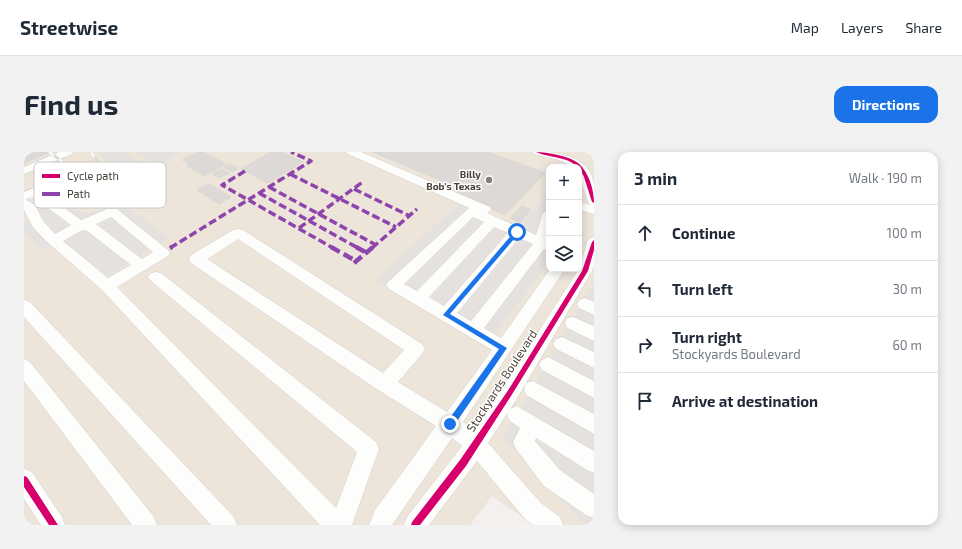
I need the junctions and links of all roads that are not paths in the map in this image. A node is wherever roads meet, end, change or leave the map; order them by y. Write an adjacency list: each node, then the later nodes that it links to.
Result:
1 (68, 152): 5 (street)
2 (352, 152): 20 (street)
3 (538, 152): 4 (street)
4 (572, 159): 10 (street)
5 (44, 162)
6 (34, 166): 7 (street)
7 (24, 170)
8 (34, 192): 9 (street)
9 (24, 196)
10 (594, 202)
11 (24, 203): 19 (street)
12 (582, 207): 14 (street)
13 (56, 208): 16 (street)
14 (594, 210)
15 (492, 221): 18 (street); 27 (street); 27 (street)
16 (80, 226): 19 (street); 23 (street); 23 (street)
17 (546, 231): 20 (street)
18 (517, 232): 20 (street); 29 (street)
19 (54, 240): 26 (street)
20 (544, 242): 31 (street)
21 (594, 242): 22 (street, Stockyards Boulevard)
22 (587, 261): 43 (street, Stockyards Boulevard)
23 (141, 266): 26 (street)
24 (556, 272): 34 (street, Stockyards Boulevard)
25 (156, 277): 51 (street)
26 (107, 286): 50 (street)
27 (418, 299): 29 (street)
28 (24, 306): 49 (street)
29 (446, 315): 31 (street)
30 (573, 323): 32 (street)
31 (472, 330): 34 (street)
32 (594, 334)
33 (562, 344): 35 (street)
34 (503, 348): 41 (street, Stockyards Boulevard)
35 (594, 361)
36 (548, 365): 40 (street)
37 (24, 367): 48 (street)
38 (385, 384): 38 (street); 41 (street)
39 (533, 389): 42 (street)
40 (594, 390)
41 (450, 424): 43 (street); 52 (street, Stockyards Boulevard)
42 (594, 425)
43 (475, 444): 53 (street, Stockyards Boulevard); 54 (street)
44 (594, 463): 46 (street)
45 (24, 480): 47 (street)
46 (594, 507)
47 (54, 525)
48 (146, 525)
49 (226, 525)
50 (336, 525)
51 (341, 525)
52 (380, 525)
53 (416, 525)
54 (552, 525)

